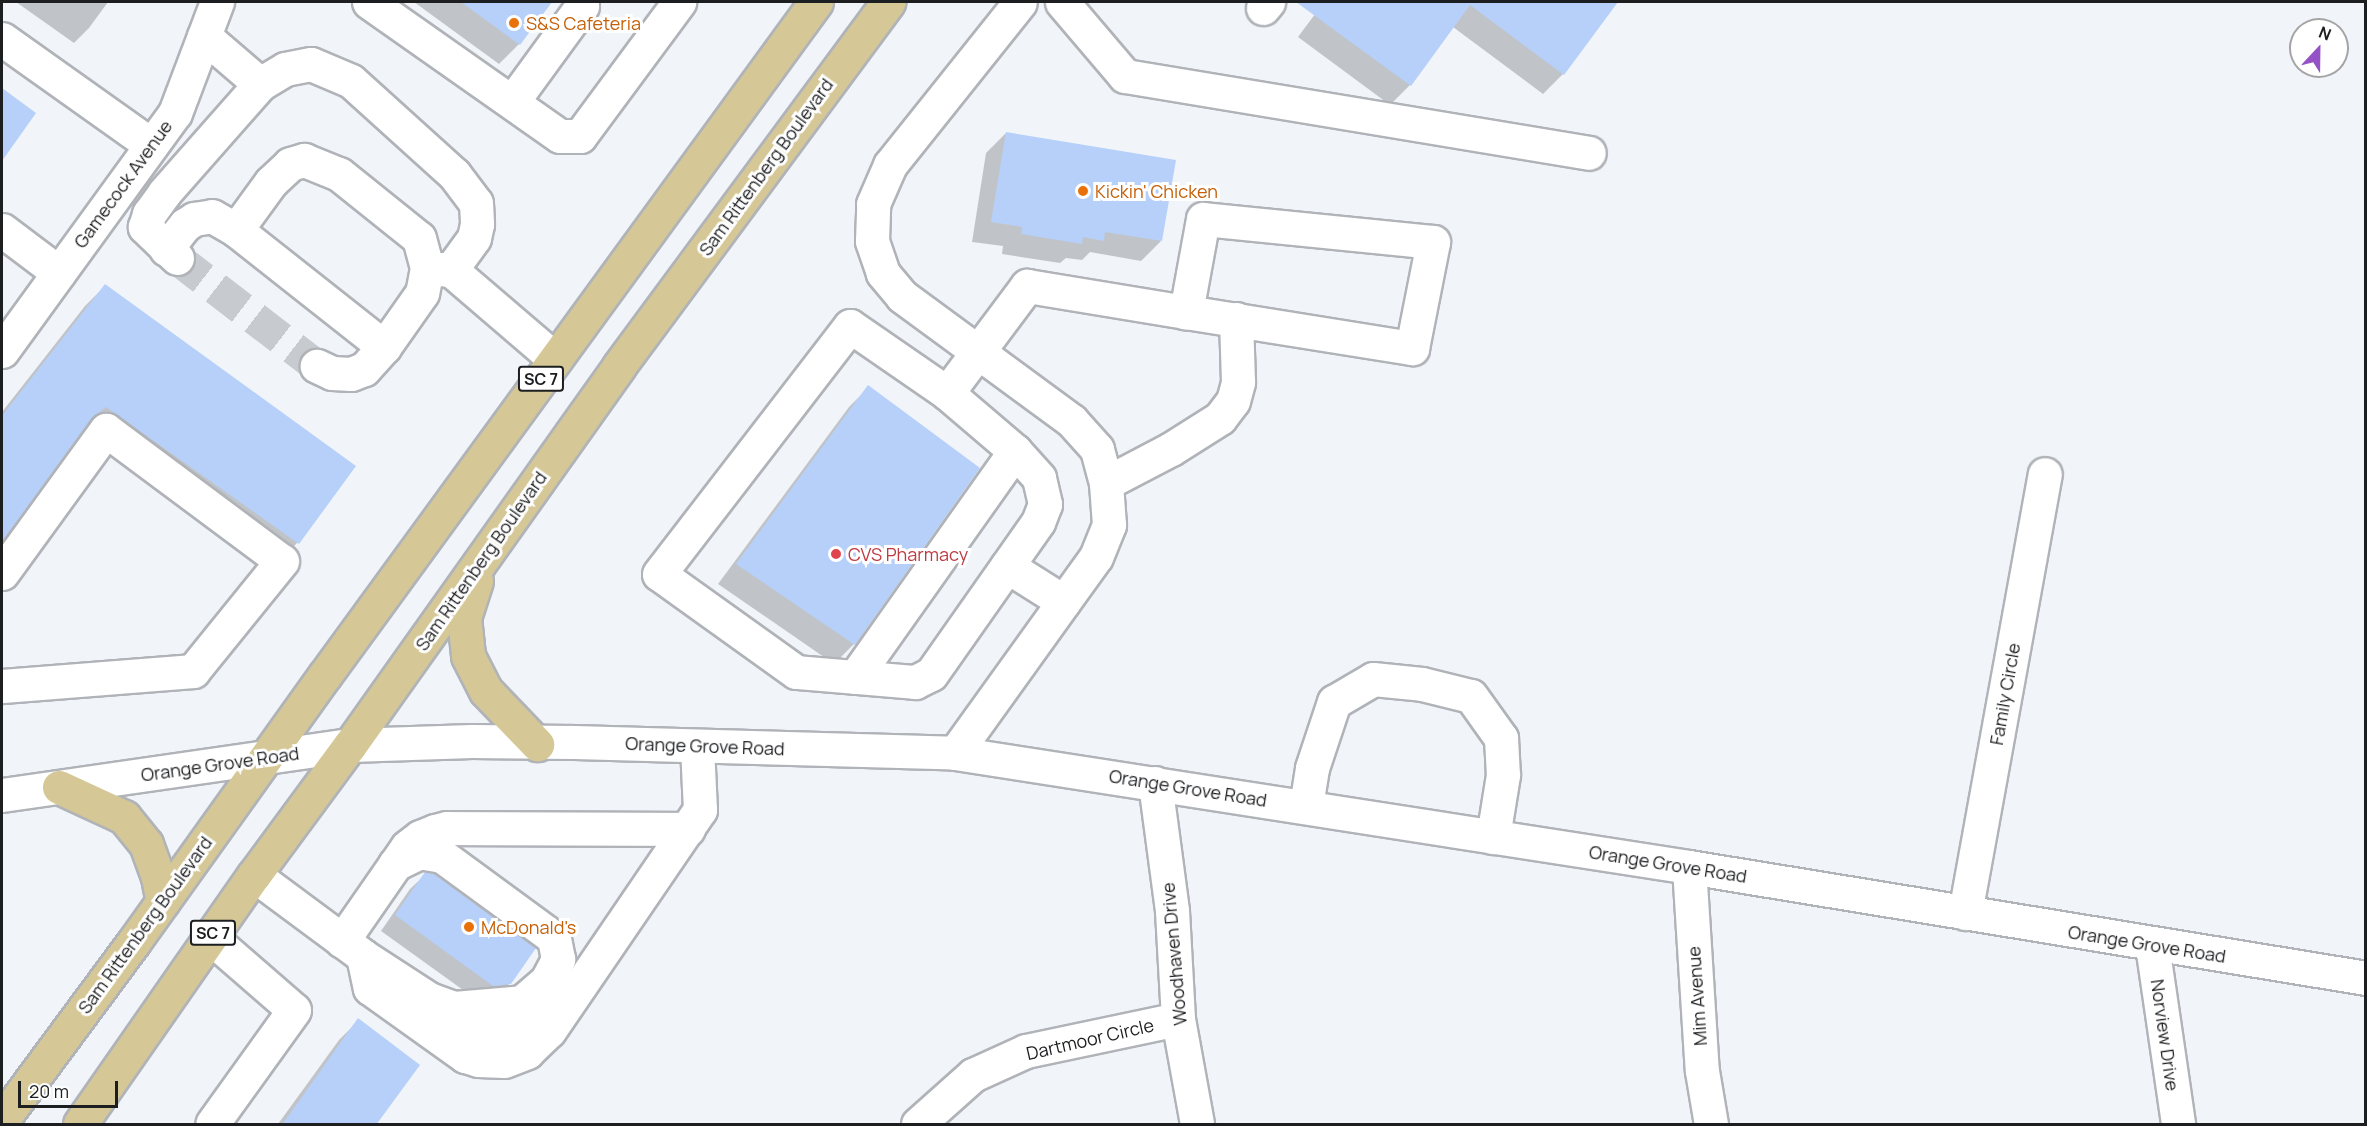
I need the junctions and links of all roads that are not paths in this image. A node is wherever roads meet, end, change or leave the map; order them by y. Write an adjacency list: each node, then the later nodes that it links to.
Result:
1 (217, 2): 9 (street, Gamecock Avenue)
2 (369, 2): 12 (street)
3 (679, 2): 12 (street)
4 (816, 2): 24 (main road, Sam Rittenberg Boulevard / SC 7)
5 (888, 2): 30 (main road, Sam Rittenberg Boulevard / SC 7)
6 (1020, 2): 22 (street)
7 (1062, 2): 14 (street)
8 (582, 6): 12 (street)
9 (204, 36): 11 (street); 13 (street, Gamecock Avenue)
10 (2, 39): 13 (street)
11 (260, 84): 16 (street); 17 (street)
12 (512, 102)
13 (152, 145): 18 (street, Gamecock Avenue)
14 (1589, 153)
15 (2, 230): 18 (street)
16 (236, 230): 17 (street); 21 (street)
17 (439, 269): 21 (street); 24 (street)
18 (59, 273): 23 (street, Gamecock Avenue)
19 (1186, 312): 20 (street); 20 (street); 22 (street)
20 (1236, 320): 29 (street)
21 (384, 347): 25 (street)
22 (977, 350): 26 (street); 29 (street)
23 (2, 351)
24 (555, 359): 40 (main road, Sam Rittenberg Boulevard / SC 7)
25 (317, 366)
26 (947, 393): 27 (street); 34 (street)
27 (1015, 451): 31 (street); 34 (street)
28 (2045, 474): 51 (street, Family Circle)
29 (1106, 483): 33 (street)
30 (486, 554): 36 (main road); 37 (main road, Sam Rittenberg Boulevard / SC 7)
31 (1007, 566): 33 (street); 34 (street)
32 (2, 573): 35 (street)
33 (1064, 602): 39 (street)
34 (855, 677)
35 (2, 686)
36 (537, 744): 37 (street, Orange Grove Road); 38 (street, Orange Grove Road)
37 (350, 745): 40 (street, Orange Grove Road); 49 (main road, Sam Rittenberg Boulevard / SC 7)
38 (697, 746): 39 (street, Orange Grove Road); 45 (street)
39 (955, 753): 41 (street, Orange Grove Road)
40 (266, 757): 42 (street, Orange Grove Road); 50 (main road, Sam Rittenberg Boulevard / SC 7)
41 (1155, 783): 44 (street, Orange Grove Road); 56 (street, Woodhaven Drive)
42 (58, 788): 43 (street, Orange Grove Road); 50 (main road)
43 (2, 795)
44 (1306, 806): 46 (street, Orange Grove Road); 46 (street)
45 (688, 829): 47 (street); 54 (street)
46 (1493, 837): 48 (street, Orange Grove Road)
47 (395, 864): 54 (street); 54 (street)
48 (1689, 867): 51 (street, Orange Grove Road); 62 (street, Mim Avenue)
49 (254, 875): 52 (main road, Sam Rittenberg Boulevard / SC 7); 54 (street)
50 (163, 902): 57 (main road, Sam Rittenberg Boulevard / SC 7)
51 (1965, 913): 53 (street, Orange Grove Road)
52 (210, 937): 58 (main road, Sam Rittenberg Boulevard / SC 7); 59 (street)
53 (2152, 945): 55 (street, Orange Grove Road); 63 (street, Norview Drive)
54 (357, 958)
55 (2366, 978)
56 (1178, 1019): 60 (street, Dartmoor Circle); 61 (street, Woodhaven Drive)
57 (2, 1120)
58 (80, 1125)
59 (212, 1125)
60 (918, 1125)
61 (1197, 1125)
62 (1711, 1125)
63 (2178, 1125)

